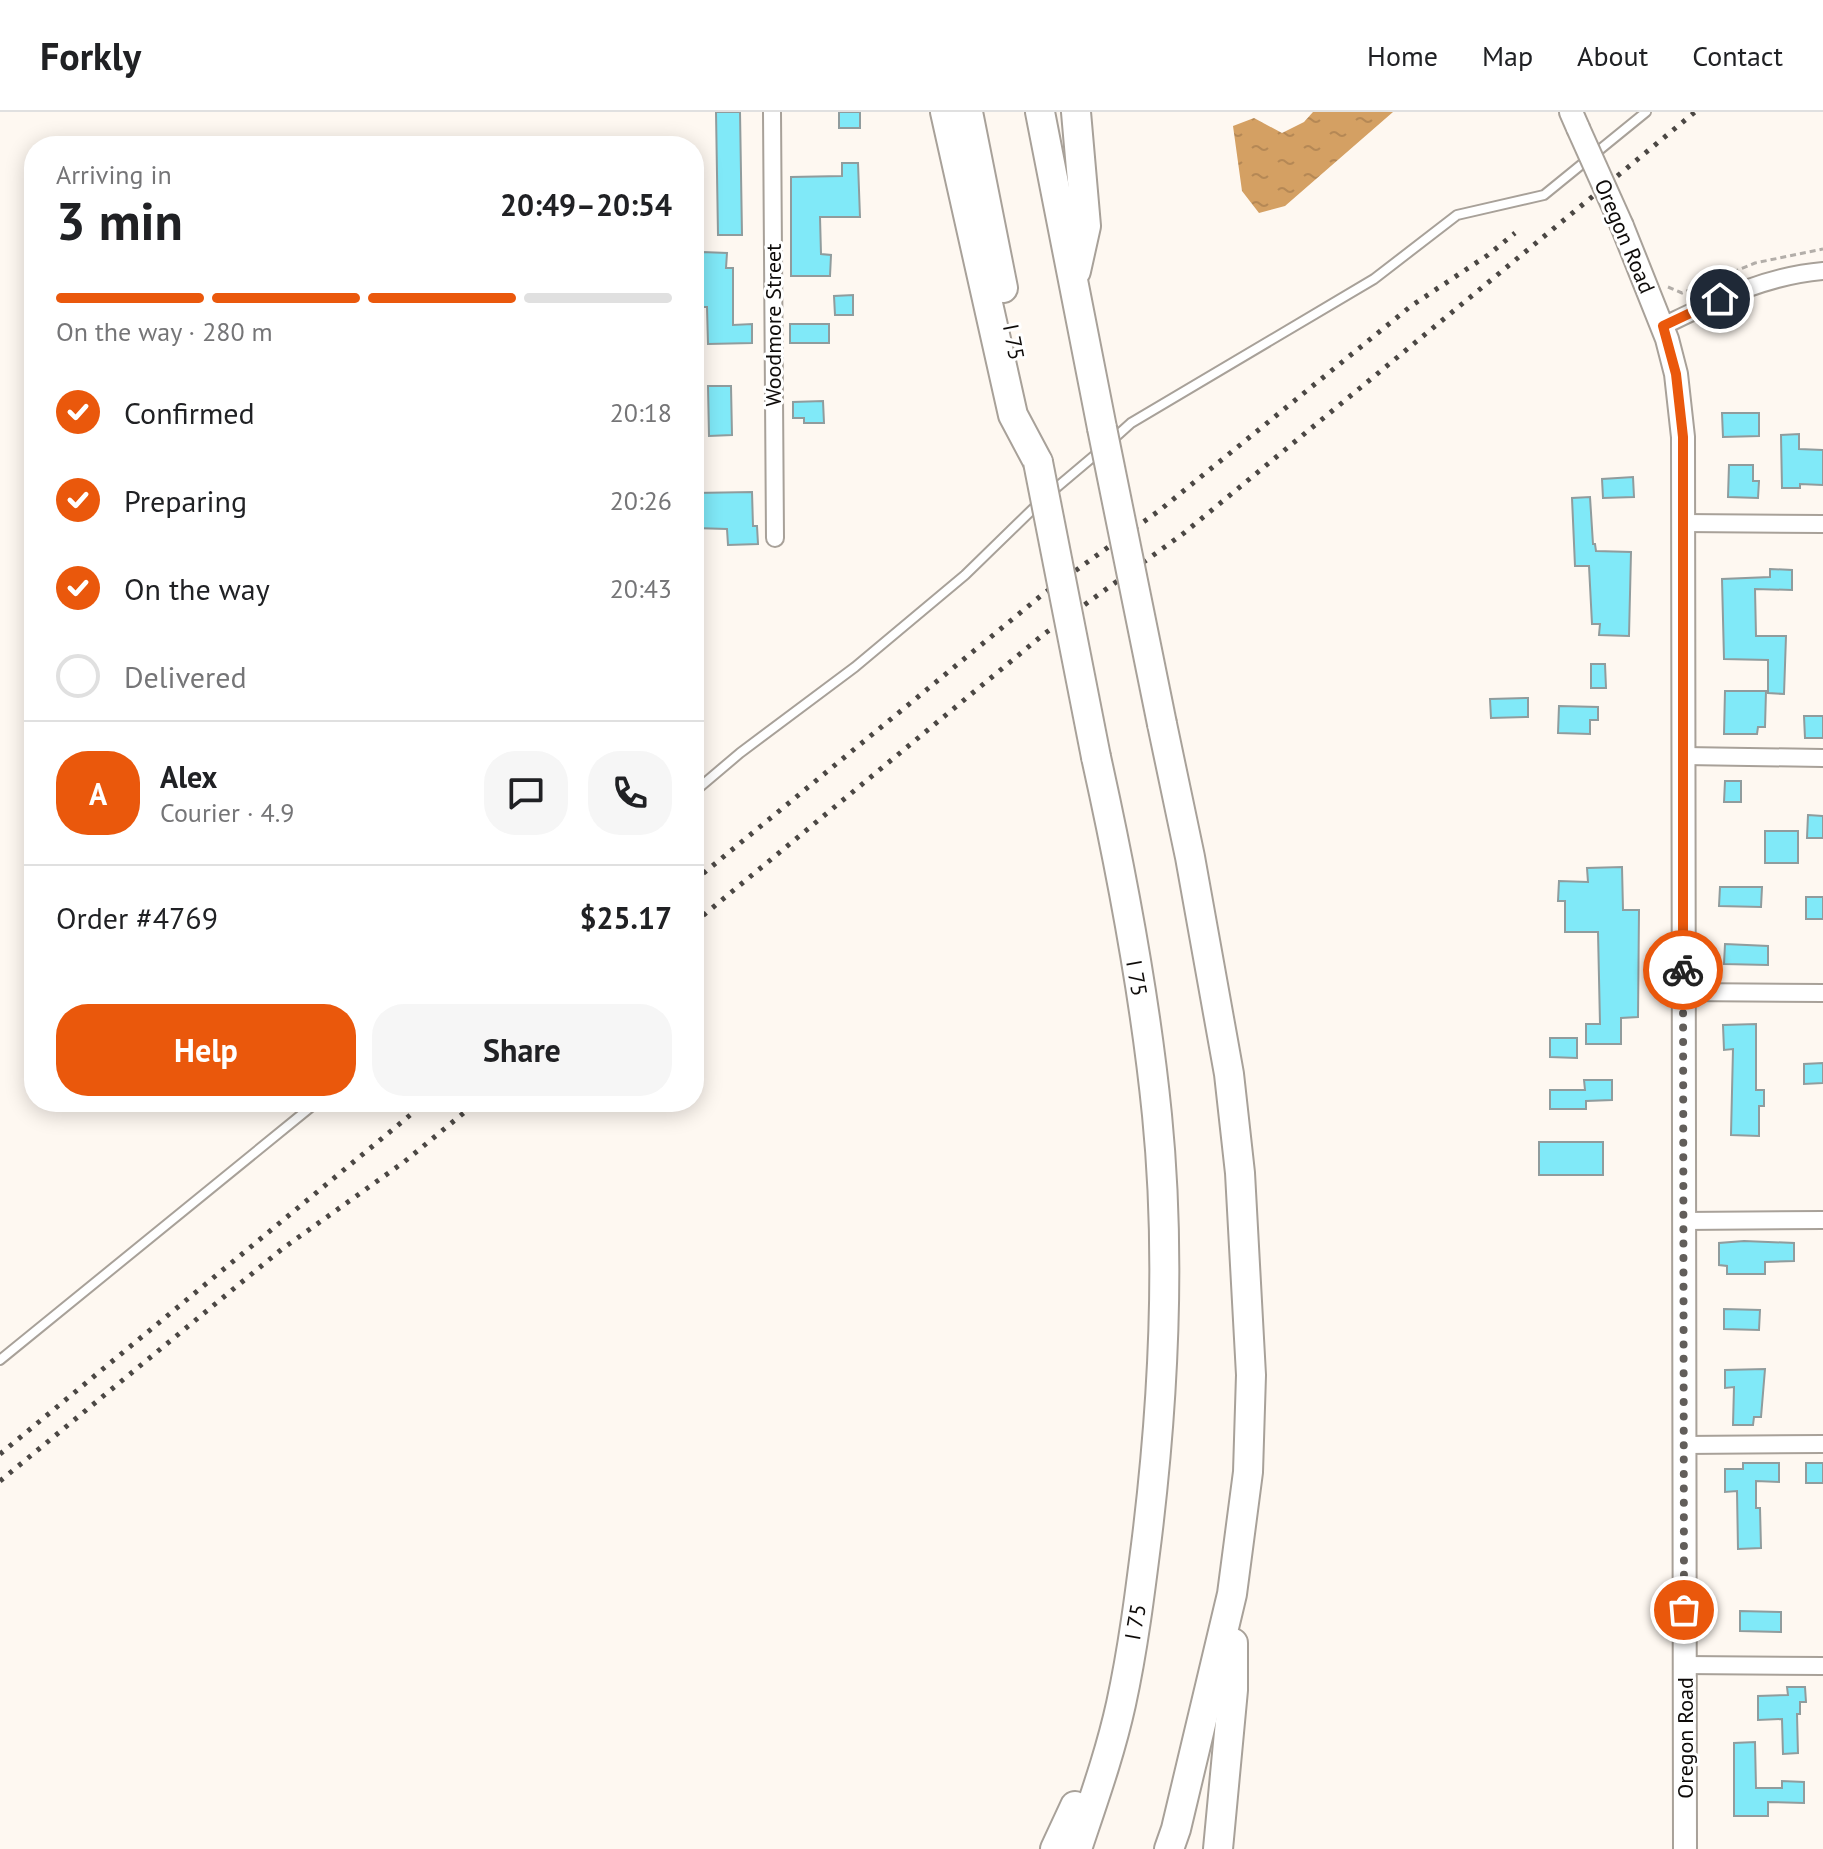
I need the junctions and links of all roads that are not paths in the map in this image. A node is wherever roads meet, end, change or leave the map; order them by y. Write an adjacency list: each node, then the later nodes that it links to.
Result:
1 (772, 112): 14 (street, Woodmore Street)
2 (945, 112): 11 (highway)
3 (968, 112): 11 (highway, I 75 / I 75)
4 (1040, 112): 9 (highway)
5 (1076, 112): 9 (highway)
6 (1646, 112): 17 (lane)
7 (1575, 120): 10 (street, Oregon Road, bridge)
8 (1823, 271): 10 (street)
9 (1073, 283): 26 (highway, bridge)
10 (1663, 326): 12 (street, Oregon Road)
11 (1038, 462): 29 (highway, I 75 / I 75, bridge)
12 (1683, 523): 13 (street); 15 (street, Oregon Road)
13 (1823, 524)
14 (775, 538)
15 (1685, 756): 16 (street); 18 (street, Oregon Road)
16 (1823, 758)
17 (704, 784)
18 (1683, 992): 19 (street); 22 (street, Oregon Road)
19 (1823, 993)
20 (305, 1112): 23 (lane)
21 (1823, 1220): 22 (street)
22 (1683, 1221): 25 (street, Oregon Road)
23 (0, 1360)
24 (1823, 1444): 25 (street)
25 (1684, 1445): 27 (street, Oregon Road)
26 (1232, 1594): 32 (highway); 33 (highway)
27 (1684, 1665): 28 (street); 34 (street, Oregon Road)
28 (1823, 1666)
29 (1121, 1703): 30 (highway); 31 (highway, I 75 / I 75)
30 (1055, 1849)
31 (1077, 1849)
32 (1169, 1849)
33 (1218, 1849)
34 (1685, 1849)

